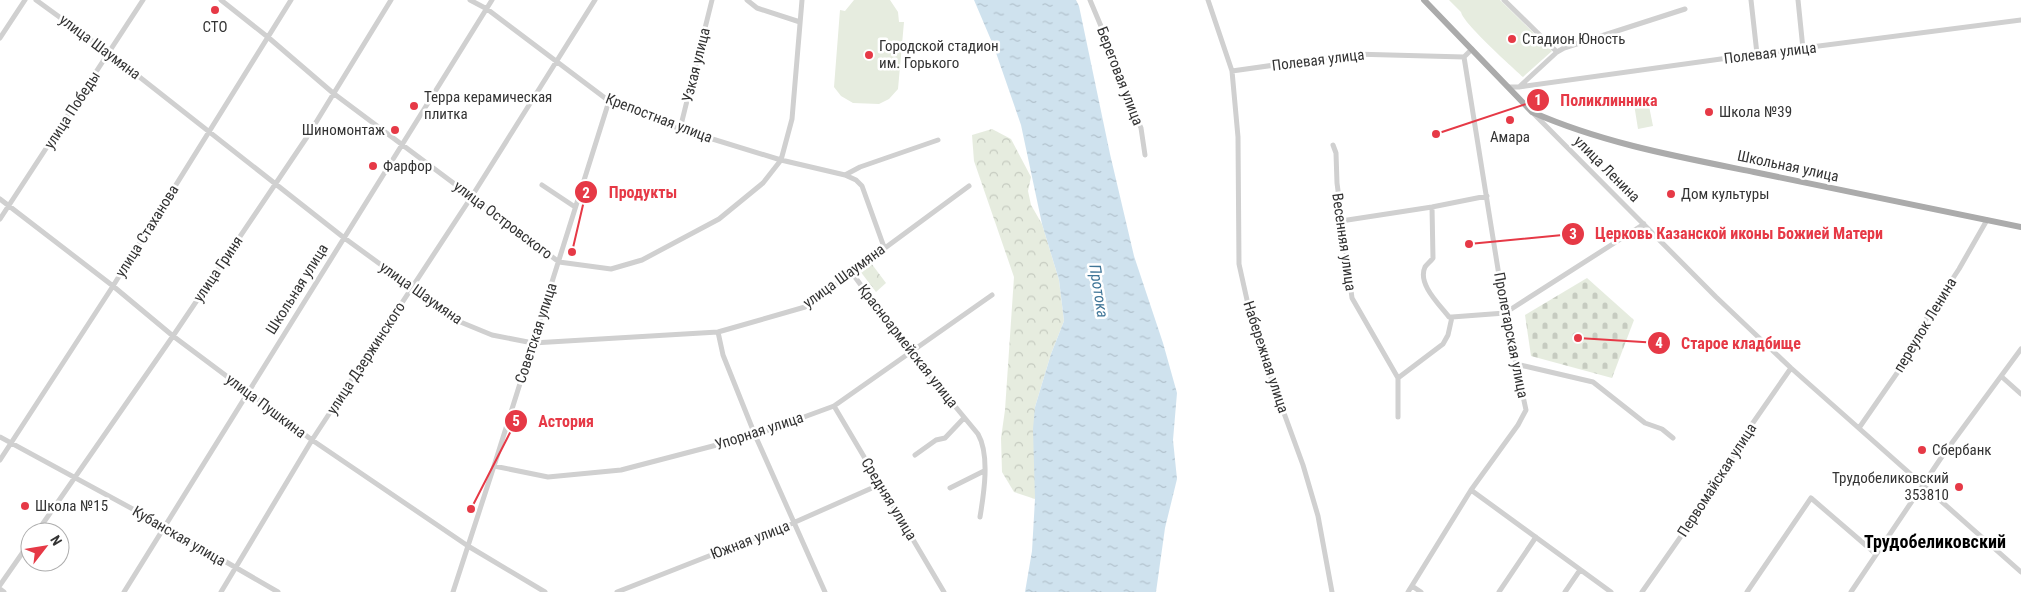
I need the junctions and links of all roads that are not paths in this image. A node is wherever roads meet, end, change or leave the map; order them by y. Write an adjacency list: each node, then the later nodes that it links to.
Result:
1 (25, 0): 23 (street)
2 (36, 0): 28 (street, улица Шаумяна)
3 (142, 0): 28 (street, улица Победы)
4 (221, 0): 24 (street, улица Островского)
5 (291, 0): 24 (street, улица Стаханова)
6 (391, 0): 35 (street, улица Гриня)
7 (470, 0): 20 (street, Крепостная улица)
8 (492, 0): 20 (street, Школьная улица)
9 (595, 0): 31 (street, улица Дзержинского)
10 (712, 0): 40 (street, Узкая улица)
11 (746, 0): 22 (street)
12 (802, 0): 22 (street)
13 (1090, 0): 45 (street, Береговая улица)
14 (1208, 0): 32 (street, Набережная улица)
15 (1425, 0): 26 (main road, улица Ленина)
16 (1504, 0): 27 (street)
17 (1751, 0): 29 (street)
18 (1798, 0): 25 (street)
19 (1685, 8): 27 (street)
20 (487, 10): 31 (street, Крепостная улица); 43 (street, Школьная улица)
21 (2021, 20): 25 (street, Полевая улица)
22 (800, 22): 46 (street)
23 (0, 38)
24 (269, 38): 35 (street, улица Островского); 41 (street, улица Стаханова)
25 (1803, 48): 29 (street, Полевая улица)
26 (1472, 50): 30 (street); 33 (main road, улица Ленина)
27 (1557, 52): 34 (street)
28 (109, 53): 41 (street, улица Шаумяна); 54 (street, улица Победы)
29 (1757, 54): 34 (street, Полевая улица)
30 (1464, 56): 32 (street, Полевая улица); 52 (street, Пролетарская улица)
31 (556, 62): 36 (street, Крепостная улица); 51 (street, улица Дзержинского)
32 (1232, 71): 123 (street, Набережная улица)
33 (1509, 87): 34 (street, Полевая улица); 37 (main road, улица Ленина)
34 (1519, 87)
35 (333, 93): 43 (street, улица Островского); 48 (street, улица Гриня)
36 (609, 101): 40 (street, Крепостная улица); 55 (street, Советская улица)
37 (1532, 112): 38 (main road, Школьная улица); 39 (street, улица Ленина)
38 (1552, 120): 39 (street); 59 (main road, Школьная улица)
39 (1546, 126): 60 (street, улица Ленина)
40 (680, 129): 46 (street, Крепостная улица)
41 (210, 132): 48 (street, улица Шаумяна); 66 (street, улица Стаханова)
42 (938, 140): 47 (street)
43 (402, 145): 51 (street, улица Островского); 62 (street, Школьная улица)
44 (1333, 145): 58 (street, Весенняя улица)
45 (1145, 154)
46 (781, 160): 47 (street, Крепостная улица); 64 (street, улица Островского)
47 (845, 174): 63 (street, Крепостная улица)
48 (274, 184): 62 (street, улица Шаумяна); 72 (street, улица Гриня)
49 (542, 185): 55 (street)
50 (969, 186): 63 (street, улица Шаумяна)
51 (472, 196): 64 (street, улица Островского); 67 (street, улица Дзержинского)
52 (1486, 196): 56 (street); 69 (street, Пролетарская улица)
53 (0, 199): 54 (street, улица Пушкина)
54 (8, 206): 57 (street, улица Победы); 66 (street, улица Пушкина)
55 (575, 207): 64 (street, Советская улица)
56 (1432, 208): 58 (street); 70 (street)
57 (0, 219)
58 (1341, 220): 79 (street, Весенняя улица)
59 (1987, 220): 61 (main road, Школьная улица); 85 (street, переулок Ленина)
60 (1644, 224): 69 (street); 77 (street, улица Ленина)
61 (2021, 227)
62 (343, 238): 67 (street, улица Шаумяна); 80 (street, Школьная улица)
63 (884, 248): 65 (street, улица Шаумяна)
64 (559, 262): 73 (street, Советская улица)
65 (852, 273): 71 (street, улица Шаумяна); 75 (street, Красноармейская улица)
66 (113, 286): 72 (street, улица Пушкина); 90 (street, улица Стаханова)
67 (412, 287): 73 (street, улица Шаумяна); 89 (street, улица Дзержинского)
68 (992, 295): 75 (street, Упорная улица)
69 (1505, 313): 70 (street); 76 (street, Пролетарская улица)
70 (1452, 317): 79 (street)
71 (718, 332): 73 (street, улица Шаумяна); 86 (street)
72 (174, 336): 80 (street, улица Пушкина); 95 (street, улица Гриня)
73 (533, 343): 93 (street, Советская улица)
74 (2021, 349): 78 (street)
75 (911, 353): 82 (street, Упорная улица); 84 (street, Красноармейская улица)
76 (1516, 364): 88 (street); 99 (street, Пролетарская улица)
77 (1791, 368): 85 (street, улица Ленина); 129 (street, Первомайская улица)
78 (2002, 377): 81 (street); 97 (street)
79 (1398, 378): 83 (street, Весенняя улица)
80 (248, 393): 89 (street, улица Пушкина); 103 (street, Школьная улица)
81 (2021, 394)
82 (834, 406): 86 (street, Упорная улица); 96 (street, Средняя улица)
83 (1398, 416)
84 (964, 418): 91 (street, Красноармейская улица); 94 (street, Красноармейская улица)
85 (1859, 428): 97 (street, улица Ленина)
86 (755, 435): 93 (street, Упорная улица); 102 (street)
87 (0, 437): 90 (street, Кубанская улица)
88 (1673, 438)
89 (312, 440): 105 (street, улица Пушкина); 108 (street, улица Дзержинского)
90 (11, 443): 92 (street, улица Стаханова); 95 (street, Кубанская улица)
91 (916, 455)
92 (0, 460)
93 (494, 466): 105 (street, Советская улица)
94 (984, 471): 98 (street); 100 (street, Красноармейская улица)
95 (75, 478): 101 (street, улица Гриня); 103 (street, Кубанская улица)
96 (881, 484): 102 (street, Южная улица); 122 (street, Средняя улица)
97 (1924, 484): 106 (street); 110 (street, улица Ленина)
98 (950, 488)
99 (1471, 490): 104 (street); 112 (street, Пролетарская улица)
100 (980, 517)
101 (44, 522)
102 (793, 523): 120 (street, Южная улица); 121 (street)
103 (164, 526): 108 (street, Кубанская улица); 115 (street, Школьная улица)
104 (1536, 537): 109 (street); 126 (street)
105 (468, 546): 118 (street, Советская улица); 119 (street, улица Пушкина)
106 (1876, 554): 130 (street); 131 (street)
107 (20, 556): 111 (street)
108 (236, 569): 116 (street, улица Дзержинского); 117 (street, Кубанская улица)
109 (1580, 570): 127 (street); 128 (street)
110 (2021, 572)
111 (0, 585)
112 (1412, 586): 124 (street, Пролетарская улица); 125 (street)
113 (0, 589): 114 (street)
114 (4, 592)
115 (124, 592)
116 (221, 592)
117 (278, 592)
118 (452, 592)
119 (545, 592)
120 (617, 592)
121 (825, 592)
122 (944, 592)
123 (1332, 592)
124 (1408, 592)
125 (1421, 592)
126 (1499, 592)
127 (1565, 592)
128 (1611, 592)
129 (1642, 592)
130 (1747, 592)
131 (1851, 592)

